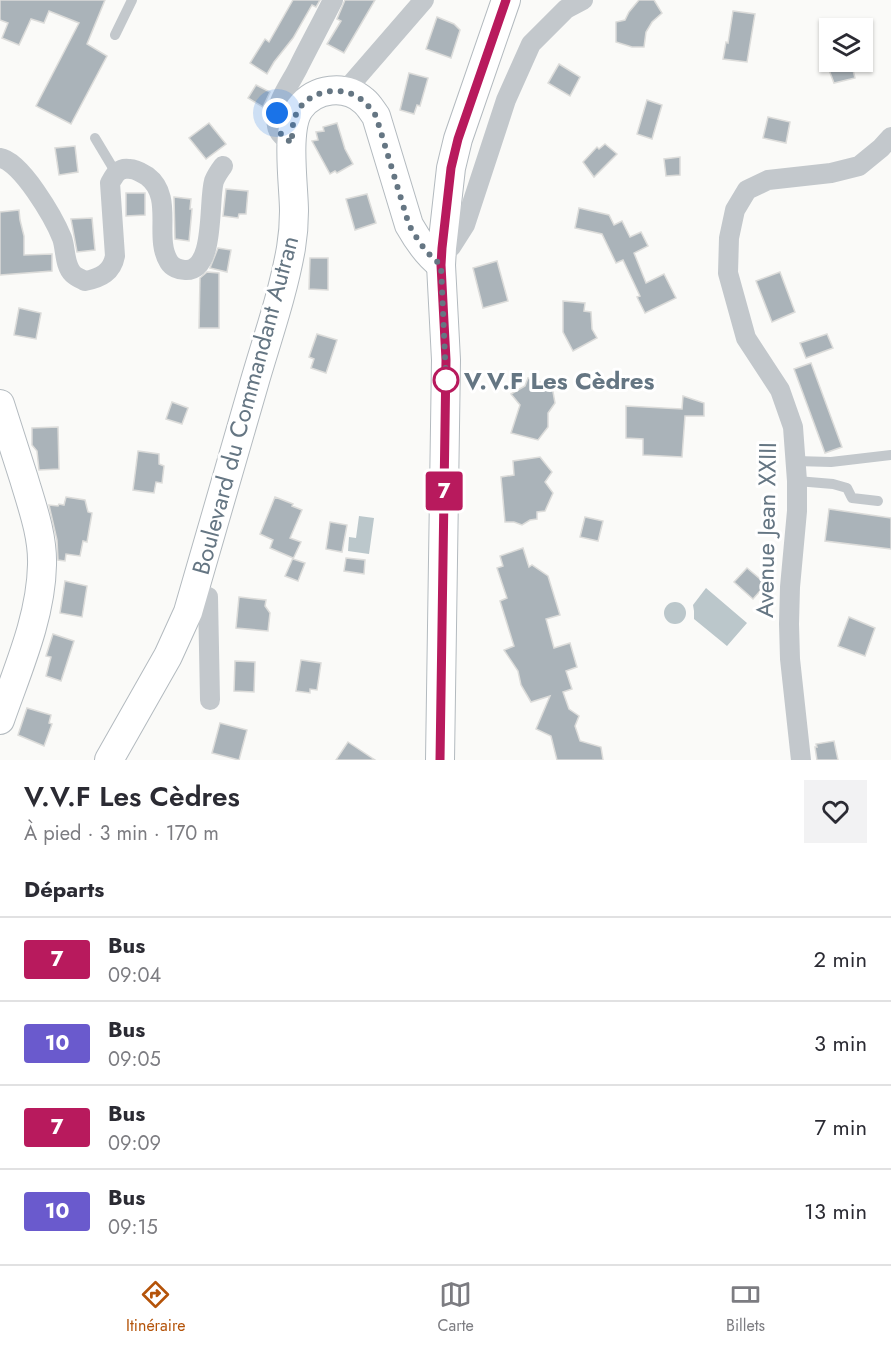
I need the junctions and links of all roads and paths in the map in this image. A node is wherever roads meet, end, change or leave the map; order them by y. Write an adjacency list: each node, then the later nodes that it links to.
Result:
1 (132, 0): 6 (lane)
2 (333, 0): 10 (street)
3 (424, 0): 7 (street)
4 (506, 0): 14 (street)
5 (583, 0): 14 (street)
6 (115, 35)
7 (349, 93): 10 (street, Boulevard du Commandant Autran); 14 (street)
8 (891, 137): 17 (street, Avenue Jean XXIII)
9 (95, 138): 13 (lane)
10 (292, 143): 19 (street, Boulevard du Commandant Autran)
11 (0, 158): 13 (street)
12 (223, 166): 13 (street)
13 (116, 173)
14 (442, 257): 23 (street)
15 (0, 404): 21 (street)
16 (891, 455): 17 (lane)
17 (797, 471): 18 (lane); 24 (street, Avenue Jean XXIII)
18 (878, 501)
19 (194, 591): 20 (street); 22 (street, Boulevard du Commandant Autran)
20 (210, 700)
21 (0, 720)
22 (110, 760)
23 (440, 760)
24 (801, 760)

